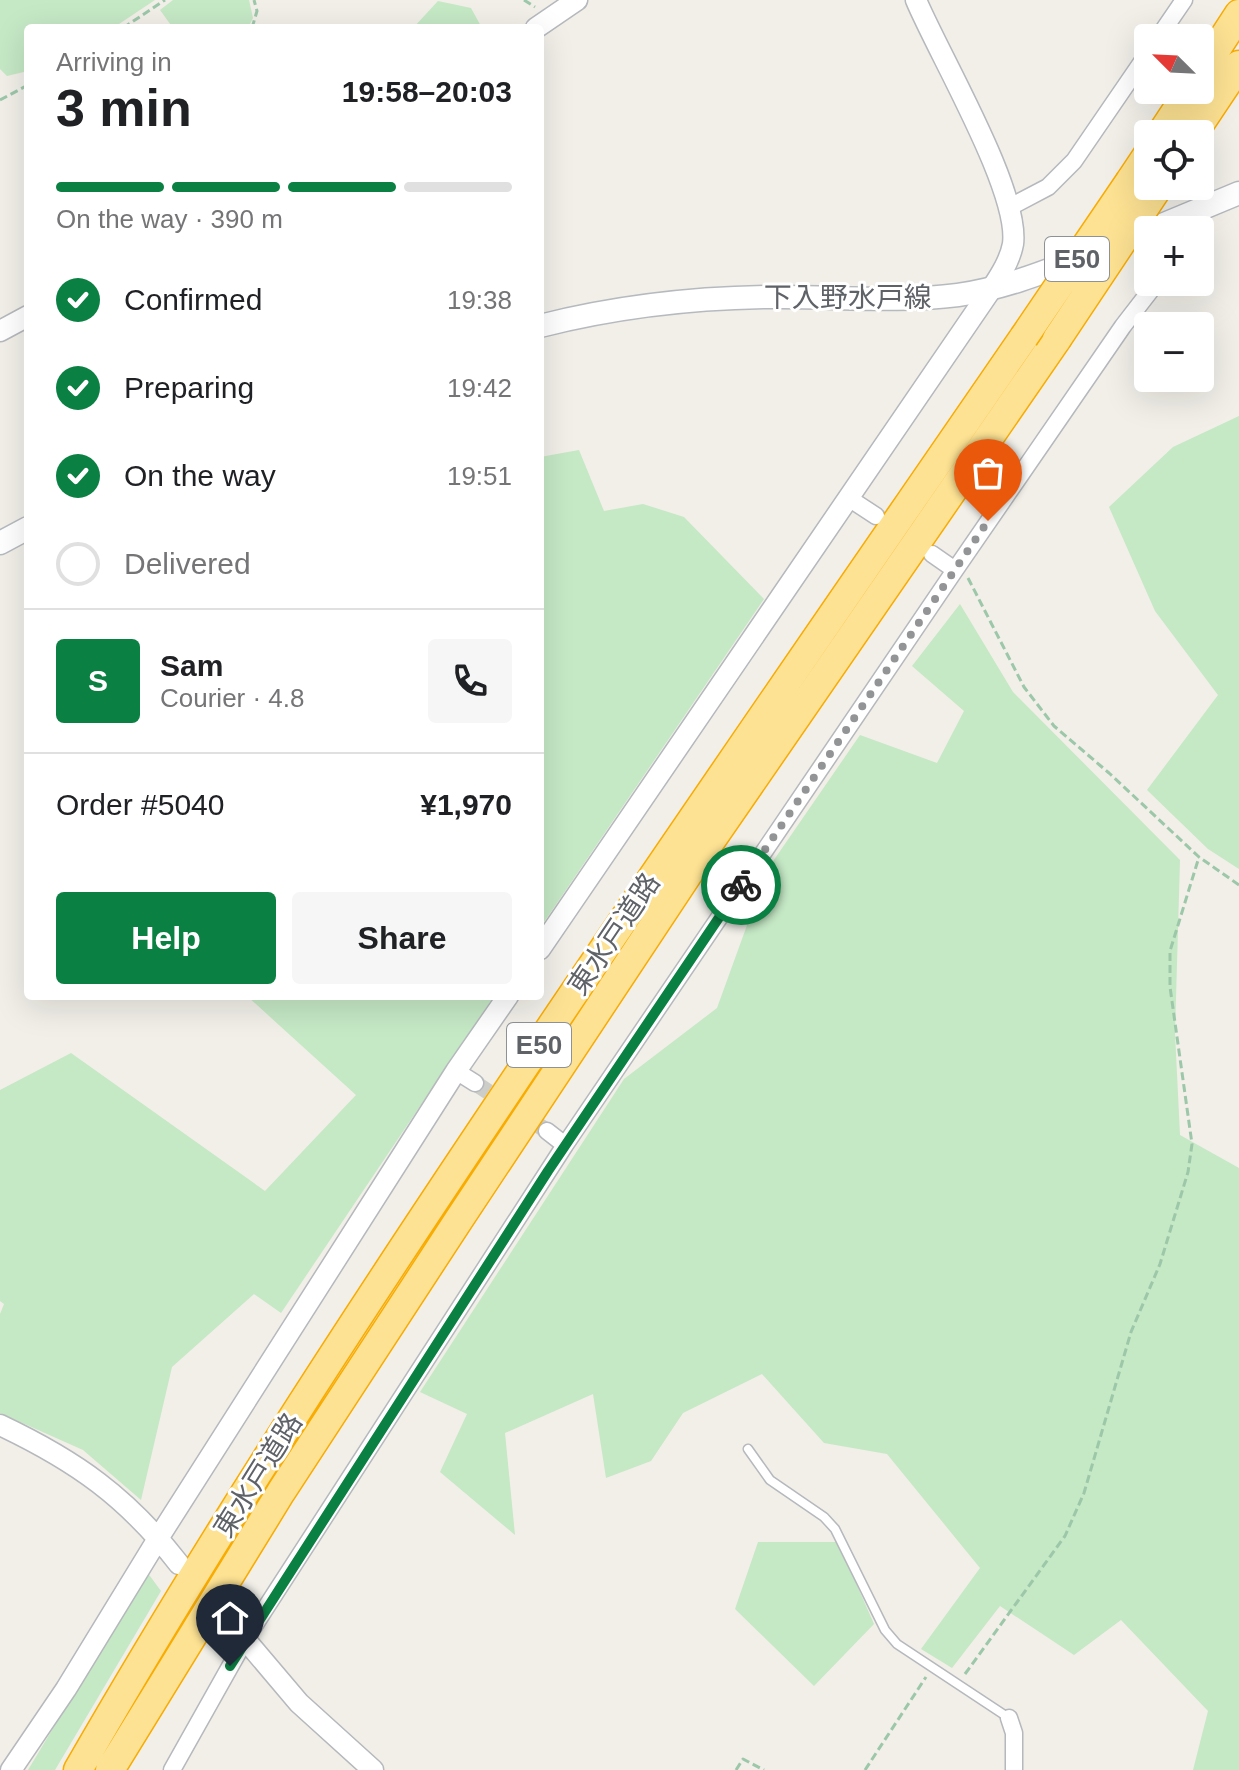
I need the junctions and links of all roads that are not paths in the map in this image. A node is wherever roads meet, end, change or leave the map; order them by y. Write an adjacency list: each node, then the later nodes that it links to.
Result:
1 (577, 0): 5 (street)
2 (916, 0): 14 (street)
3 (1184, 0): 6 (street)
4 (1239, 14): 7 (highway)
5 (542, 24)
6 (1168, 24)
7 (1214, 52)
8 (1239, 65): 10 (highway)
9 (1134, 73): 14 (street)
10 (1202, 120)
11 (1134, 175): 42 (highway, 東水戸道路 / E50, bridge)
12 (1239, 193): 15 (main road, 下入野水戸線)
13 (1150, 200): 43 (highway, 東水戸道路 / E50, bridge)
14 (1010, 207): 17 (street)
15 (1197, 216)
16 (1134, 236): 17 (main road, 下入野水戸線)
17 (992, 288): 20 (main road, 下入野水戸線); 22 (street)
18 (1146, 296): 27 (street)
19 (24, 318): 21 (street)
20 (544, 325)
21 (0, 331)
22 (850, 499): 23 (street); 28 (street)
23 (876, 516)
24 (24, 530): 25 (main road)
25 (0, 543)
26 (932, 554): 27 (street)
27 (955, 570): 33 (street)
28 (544, 943)
29 (505, 1000): 30 (street)
30 (456, 1071): 31 (street); 36 (street)
31 (475, 1083)
32 (547, 1131): 33 (street)
33 (565, 1145): 39 (street)
34 (0, 1425): 36 (street)
35 (748, 1449): 40 (lane)
36 (159, 1537): 37 (street); 41 (street)
37 (179, 1564)
38 (227, 1618): 39 (street)
39 (245, 1640): 44 (street); 45 (street)
40 (1009, 1718): 46 (street)
41 (11, 1770)
42 (78, 1770)
43 (110, 1770)
44 (172, 1770)
45 (373, 1770)
46 (1014, 1770)

